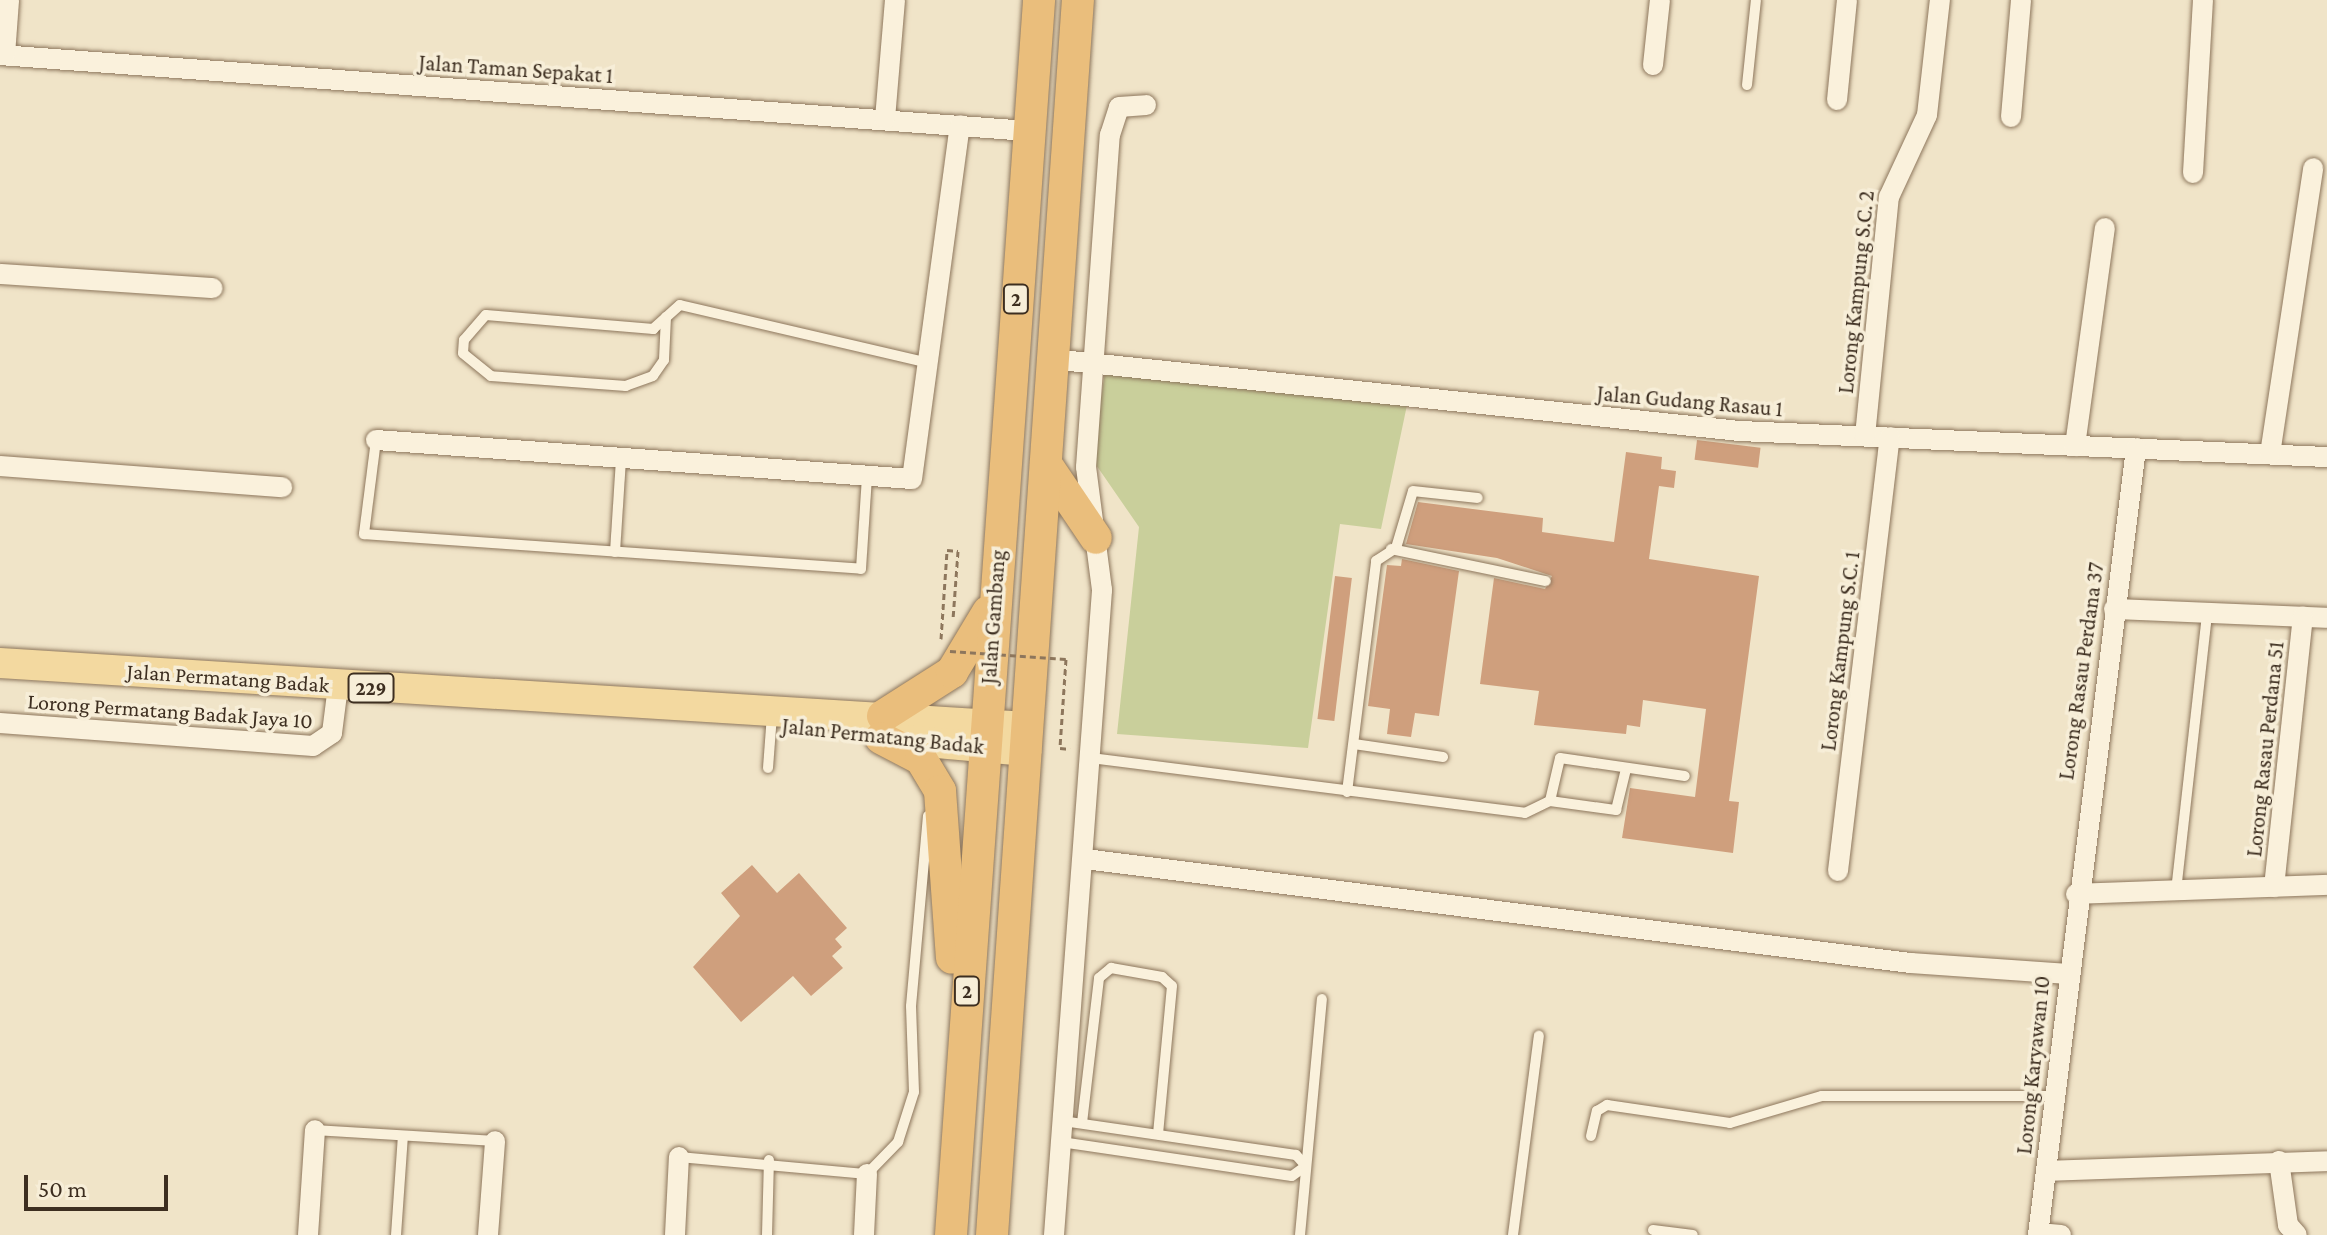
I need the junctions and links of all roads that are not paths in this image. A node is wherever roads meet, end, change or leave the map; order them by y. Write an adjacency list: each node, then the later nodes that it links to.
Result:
1 (9, 0): 11 (street)
2 (895, 0): 17 (street)
3 (1039, 0): 19 (highway, Jalan Gambang / 2)
4 (1078, 0): 26 (highway, Jalan Gambang / 2)
5 (1660, 0): 12 (street)
6 (1756, 0): 13 (lane)
7 (1847, 0): 14 (street)
8 (1940, 0): 29 (street, Lorong Kampung S.C. 2)
9 (2021, 0): 16 (street)
10 (2203, 0): 21 (street)
11 (3, 55): 17 (street, Jalan Taman Sepakat 1)
12 (1653, 65)
13 (1747, 85)
14 (1837, 100)
15 (1146, 105): 28 (street)
16 (2011, 117)
17 (885, 119): 18 (street, Jalan Taman Sepakat 1)
18 (960, 125): 19 (street, Jalan Taman Sepakat 1); 27 (street)
19 (1028, 131): 46 (highway, Jalan Gambang / 2)
20 (2313, 168): 34 (street)
21 (2193, 173)
22 (2105, 228): 32 (street)
23 (0, 274): 24 (street)
24 (213, 288)
25 (666, 317): 25 (lane); 27 (lane)
26 (1051, 359): 28 (street, Jalan Gudang Rasau 1); 37 (highway, Jalan Gambang / 2)
27 (930, 363): 39 (street)
28 (1093, 364): 29 (street, Jalan Gudang Rasau 1); 42 (street)
29 (1865, 436): 30 (street, Jalan Gudang Rasau 1)
30 (1890, 437): 32 (street, Jalan Gudang Rasau 1); 68 (street, Lorong Kampung S.C. 1)
31 (376, 440): 36 (street); 44 (lane)
32 (2075, 446): 33 (street, Jalan Gudang Rasau 1)
33 (2136, 448): 34 (street, Jalan Gudang Rasau 1); 47 (street, Lorong Rasau Perdana 37)
34 (2270, 454): 35 (street, Jalan Gudang Rasau 1)
35 (2327, 457)
36 (621, 458): 39 (street); 44 (lane)
37 (1046, 464): 42 (highway); 57 (highway, Jalan Gambang / 2)
38 (0, 466): 40 (street)
39 (867, 476): 44 (lane)
40 (282, 487)
41 (1478, 498): 43 (lane)
42 (1096, 538): 60 (street)
43 (1391, 549): 45 (lane); 58 (lane)
44 (615, 552)
45 (1546, 581)
46 (995, 598): 55 (highway); 56 (highway, Jalan Gambang / 2)
47 (2114, 609): 48 (street); 72 (street, Lorong Rasau Perdana 37)
48 (2207, 613): 49 (street); 71 (lane)
49 (2303, 617): 50 (street); 70 (street, Lorong Rasau Perdana 51)
50 (2327, 618)
51 (0, 663): 52 (main road, Jalan Permatang Badak / 229)
52 (338, 686): 53 (main road, Jalan Permatang Badak / 229); 54 (street, Lorong Permatang Badak Jaya 10)
53 (762, 715): 55 (main road, Jalan Permatang Badak / 229); 61 (lane)
54 (0, 723)
55 (882, 727): 56 (main road, Jalan Permatang Badak / 229); 63 (highway)
56 (984, 736): 57 (main road, Jalan Permatang Badak / 229); 77 (highway, Jalan Gambang / 2)
57 (1027, 739): 100 (highway, Jalan Gambang / 2)
58 (1354, 744): 59 (lane); 65 (lane)
59 (1443, 757)
60 (1091, 758): 65 (lane); 67 (street)
61 (768, 768)
62 (1626, 769): 64 (lane); 66 (lane); 66 (lane)
63 (932, 771): 77 (highway); 90 (lane)
64 (1685, 776)
65 (1347, 792): 66 (lane)
66 (1550, 801)
67 (1085, 859): 73 (street); 78 (street)
68 (1838, 871)
69 (2327, 885): 70 (street)
70 (2274, 887): 71 (street)
71 (2176, 893): 72 (street)
72 (2076, 896): 73 (street, Lorong Karyawan 10)
73 (2066, 974): 76 (street, Lorong Karyawan 10)
74 (1322, 999): 88 (lane)
75 (1539, 1036): 103 (lane)
76 (2053, 1096): 82 (lane); 89 (street, Lorong Karyawan 10)
77 (959, 1105): 99 (highway, Jalan Gambang / 2)
78 (1069, 1129): 80 (lane); 80 (lane); 88 (lane); 101 (street)
79 (315, 1130): 81 (lane); 93 (street)
80 (1158, 1134): 88 (lane)
81 (403, 1136): 83 (lane); 94 (lane)
82 (1591, 1136)
83 (495, 1141): 95 (street)
84 (679, 1157): 85 (lane); 96 (street)
85 (769, 1160): 90 (lane); 97 (lane)
86 (2279, 1161): 87 (street); 89 (street); 106 (street)
87 (2327, 1161)
88 (1306, 1166): 102 (lane)
89 (2047, 1171): 92 (street, Lorong Karyawan 10)
90 (867, 1174): 98 (street)
91 (1653, 1230): 104 (lane)
92 (2038, 1234): 105 (street)
93 (308, 1235)
94 (396, 1235)
95 (488, 1235)
96 (675, 1235)
97 (767, 1235)
98 (864, 1235)
99 (951, 1235)
100 (992, 1235)
101 (1054, 1235)
102 (1300, 1235)
103 (1513, 1235)
104 (1693, 1235)
105 (2061, 1235)
106 (2297, 1235)

